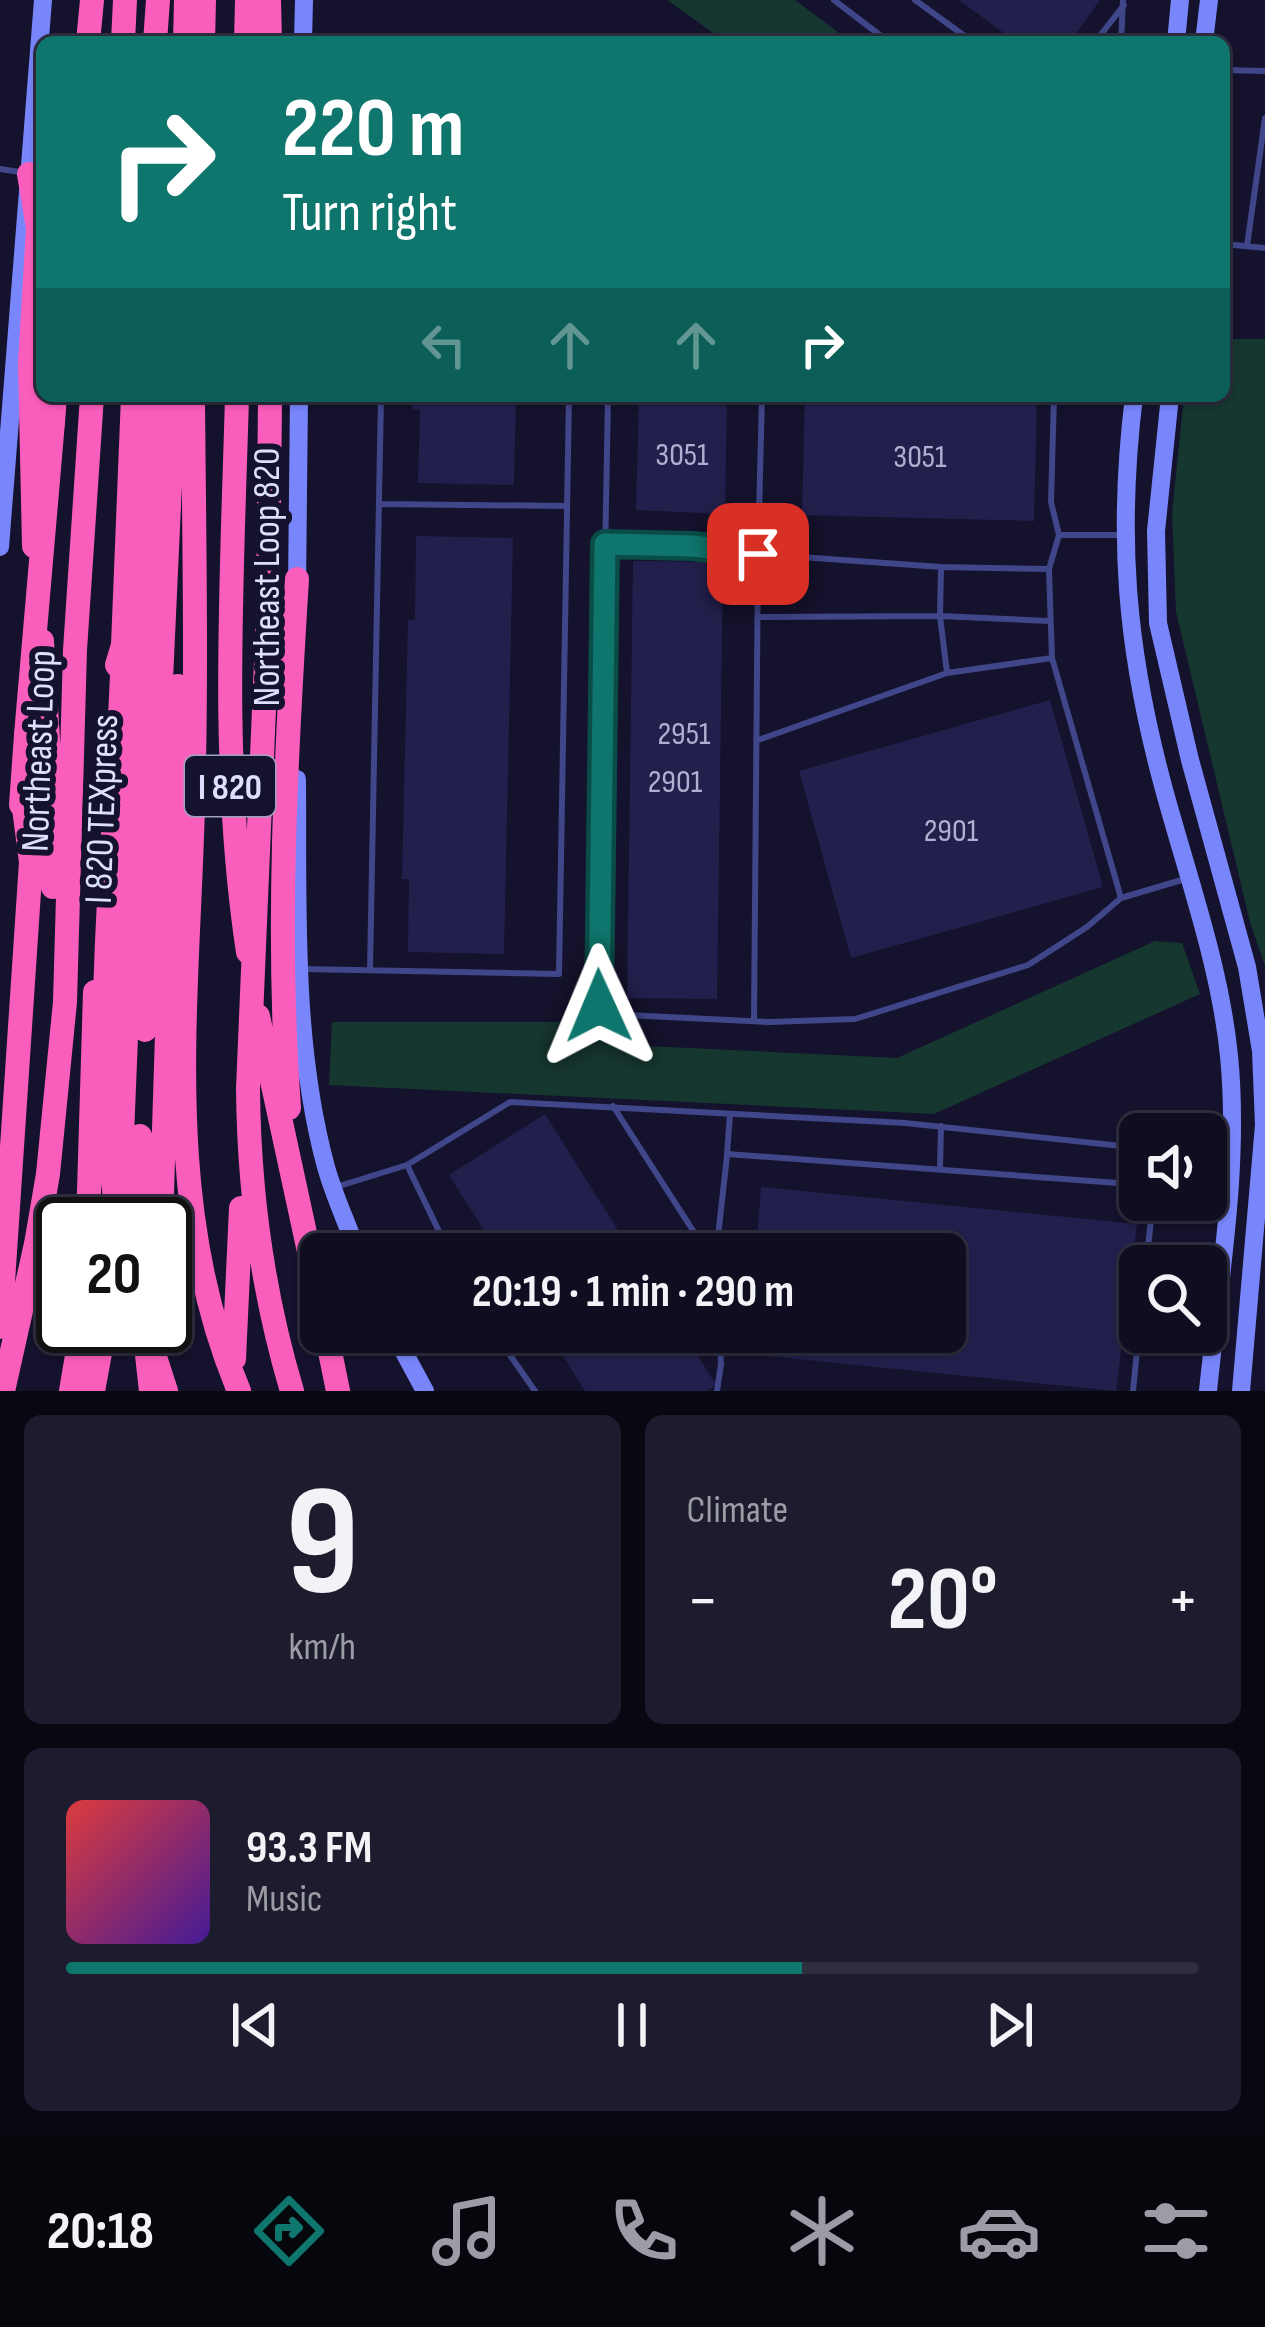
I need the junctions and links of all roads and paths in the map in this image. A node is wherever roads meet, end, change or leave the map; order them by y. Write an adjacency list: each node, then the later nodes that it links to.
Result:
1 (43, 0): 16 (street)
2 (92, 0): 17 (highway)
3 (125, 0): 18 (highway)
4 (158, 0): 19 (highway)
5 (168, 0): 20 (highway)
6 (186, 0): 21 (highway)
7 (204, 0): 22 (highway)
8 (247, 0): 23 (highway)
9 (269, 0): 24 (highway)
10 (304, 0): 25 (street)
11 (834, 0): 26 (lane)
12 (915, 0): 27 (lane)
13 (1180, 0): 30 (street)
14 (1209, 0): 31 (street)
15 (1123, 3): 28 (lane); 29 (lane)
16 (40, 36)
17 (89, 36)
18 (123, 36)
19 (155, 36)
20 (166, 36)
21 (185, 36)
22 (203, 36)
23 (246, 36)
24 (270, 36)
25 (303, 36)
26 (881, 36)
27 (965, 36)
28 (1099, 36)
29 (1121, 36)
30 (1177, 36)
31 (1205, 36)
32 (1230, 70): 33 (lane)
33 (1265, 71)
34 (36, 87): 37 (street)
35 (1265, 118): 40 (lane)
36 (0, 169): 37 (lane)
37 (29, 174): 38 (highway); 62 (street)
38 (36, 216)
39 (1230, 245): 40 (lane)
40 (1247, 246): 41 (lane)
41 (1265, 248)
42 (36, 262): 86 (highway)
43 (92, 402): 86 (highway, Northeast Loop)
44 (133, 402): 75 (highway)
45 (152, 402): 102 (highway, I 820 TEXpress)
46 (174, 402): 103 (highway, I 820 TEXpress)
47 (193, 402): 104 (highway)
48 (193, 402): 126 (highway)
49 (237, 402): 95 (highway, I 820)
50 (270, 402): 85 (highway, bridge)
51 (299, 402): 71 (street, Northeast Loop 820)
52 (381, 402): 60 (lane)
53 (569, 402): 61 (lane)
54 (608, 402): 66 (lane)
55 (762, 402): 68 (lane)
56 (1054, 402): 64 (lane)
57 (1133, 402): 65 (street)
58 (1169, 402): 63 (street)
59 (54, 409): 79 (highway, bridge)
60 (379, 504): 61 (lane); 83 (lane)
61 (567, 506): 83 (lane)
62 (1, 528): 67 (street)
63 (1156, 531): 65 (street); 97 (street)
64 (1059, 535): 65 (lane); 70 (lane)
65 (1124, 535): 80 (street)
66 (605, 544): 68 (lane); 84 (lane)
67 (0, 547)
68 (758, 554): 69 (lane); 73 (lane)
69 (940, 567): 70 (lane); 72 (lane)
70 (1049, 569): 74 (lane)
71 (297, 579): 82 (street, Northeast Loop 820); 95 (highway)
72 (940, 616): 73 (lane); 74 (lane); 77 (lane)
73 (760, 617): 78 (lane)
74 (1049, 621): 76 (lane)
75 (123, 645): 100 (highway, bridge); 101 (highway, bridge)
76 (1052, 658): 77 (lane); 81 (lane)
77 (947, 673): 78 (lane)
78 (758, 740): 84 (lane)
79 (22, 793): 88 (highway); 110 (highway)
80 (1189, 878): 81 (lane); 96 (street)
81 (1121, 898): 84 (lane)
82 (299, 969): 83 (lane); 99 (street, Northeast Loop 820)
83 (370, 970)
84 (754, 1021)
85 (248, 1089): 126 (highway); 127 (highway)
86 (54, 1098): 121 (highway, Northeast Loop)
87 (613, 1106): 89 (lane); 93 (lane); 108 (lane)
88 (0, 1114)
89 (730, 1114): 90 (lane); 92 (lane)
90 (941, 1126): 91 (lane); 94 (lane)
91 (1119, 1146)
92 (727, 1154): 94 (lane); 109 (lane)
93 (407, 1165): 99 (lane); 107 (lane)
94 (940, 1168): 98 (lane)
95 (292, 1170): 105 (highway, I 820)
96 (1228, 1178): 97 (street); 133 (street)
97 (1262, 1180): 134 (street)
98 (1119, 1184)
99 (334, 1187): 106 (street, Northeast Loop 820)
100 (89, 1197)
101 (115, 1197)
102 (120, 1197)
103 (139, 1197)
104 (162, 1197)
105 (305, 1233)
106 (350, 1233)
107 (440, 1233)
108 (698, 1233)
109 (715, 1233)
110 (0, 1327)
111 (77, 1353): 122 (highway)
112 (100, 1353): 123 (highway)
113 (148, 1353): 124 (highway)
114 (154, 1353): 125 (highway, bridge)
115 (156, 1353): 124 (highway, bridge)
116 (330, 1353): 128 (highway)
117 (404, 1353): 129 (street)
118 (509, 1353): 130 (lane)
119 (720, 1353): 131 (lane)
120 (1136, 1353): 132 (lane)
121 (3, 1391)
122 (71, 1391)
123 (93, 1391)
124 (153, 1391)
125 (166, 1391)
126 (236, 1391)
127 (292, 1391)
128 (338, 1391)
129 (425, 1391)
130 (535, 1391)
131 (717, 1391)
132 (1132, 1391)
133 (1208, 1391)
134 (1240, 1391)

